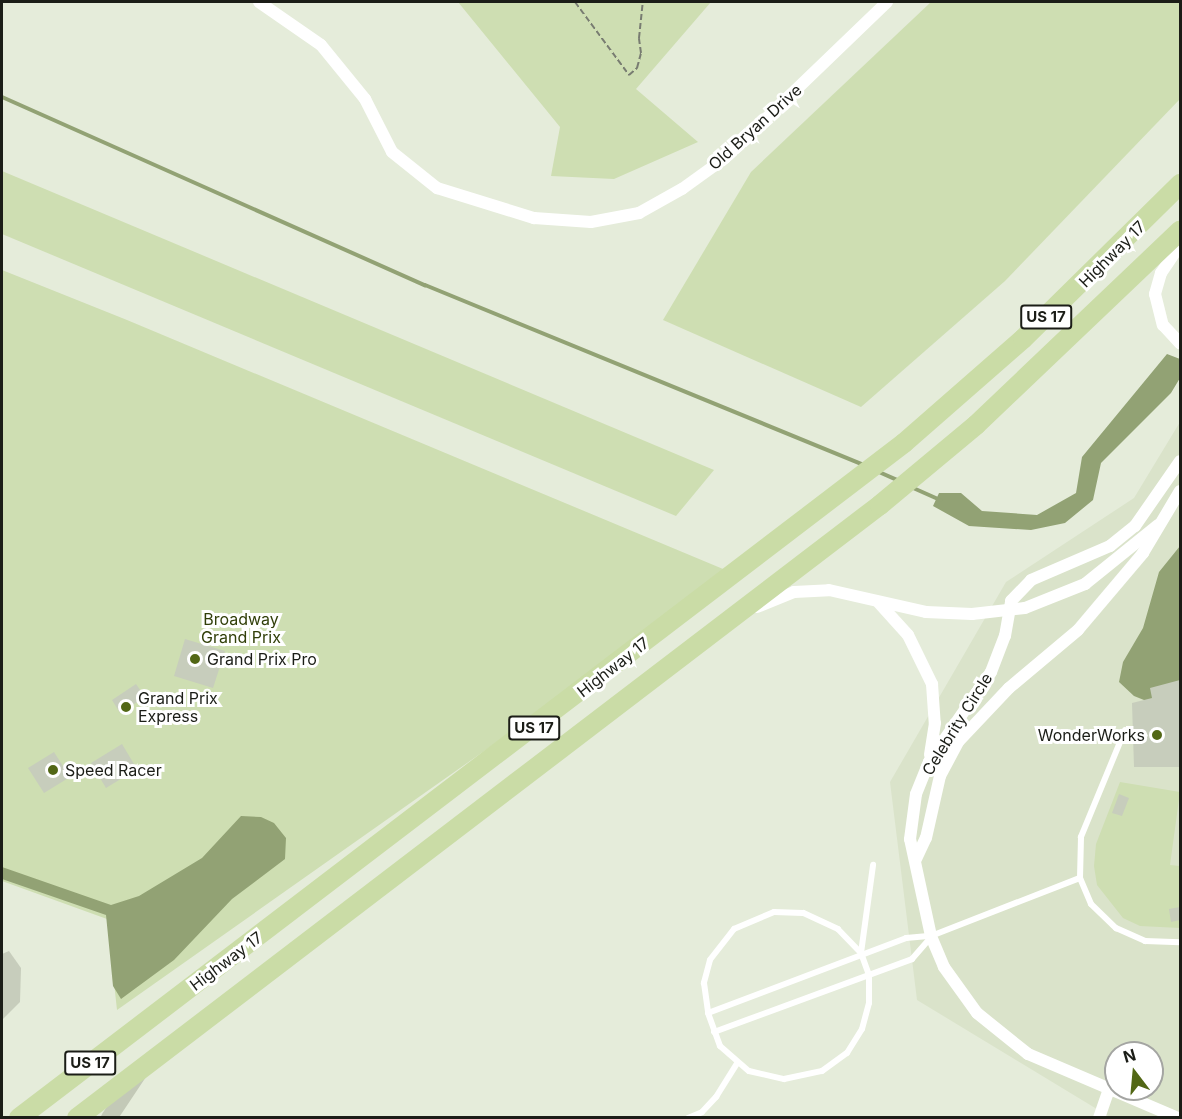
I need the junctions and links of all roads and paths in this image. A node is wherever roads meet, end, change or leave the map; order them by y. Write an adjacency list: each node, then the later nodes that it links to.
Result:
1 (259, 2): 4 (street, Old Bryan Drive)
2 (575, 2): 3 (path)
3 (643, 2)
4 (887, 2)
5 (1180, 184): 31 (highway, Highway 17 / US 17)
6 (1180, 231): 14 (highway, Highway 17 / US 17)
7 (1180, 245): 8 (street)
8 (1180, 343)
9 (1180, 460): 13 (street, Celebrity Circle)
10 (1180, 491): 11 (street, Celebrity Circle)
11 (1158, 525): 13 (street); 17 (street, Celebrity Circle)
12 (879, 603): 13 (street); 14 (street); 16 (street)
13 (1009, 610): 16 (street, Celebrity Circle)
14 (723, 625): 27 (highway, Highway 17 / US 17)
15 (1125, 730): 19 (lane)
16 (929, 762): 17 (street, Celebrity Circle)
17 (916, 859): 20 (street, Celebrity Circle)
18 (873, 865): 22 (lane)
19 (1080, 878): 20 (lane); 21 (lane)
20 (931, 936): 22 (lane); 23 (lane); 28 (street, Celebrity Circle)
21 (1180, 942)
22 (861, 953): 23 (lane); 24 (lane); 24 (lane)
23 (869, 975): 25 (lane); 26 (lane)
24 (708, 1013): 25 (lane)
25 (714, 1032): 26 (lane)
26 (737, 1063): 34 (lane)
27 (142, 1068): 32 (highway, Highway 17 / US 17); 33 (main road)
28 (1104, 1087)
29 (1105, 1101): 35 (street)
30 (1138, 1101): 36 (street, Celebrity Circle)
31 (19, 1118)
32 (77, 1118)
33 (109, 1118)
34 (688, 1118)
35 (1099, 1118)
36 (1178, 1118)

